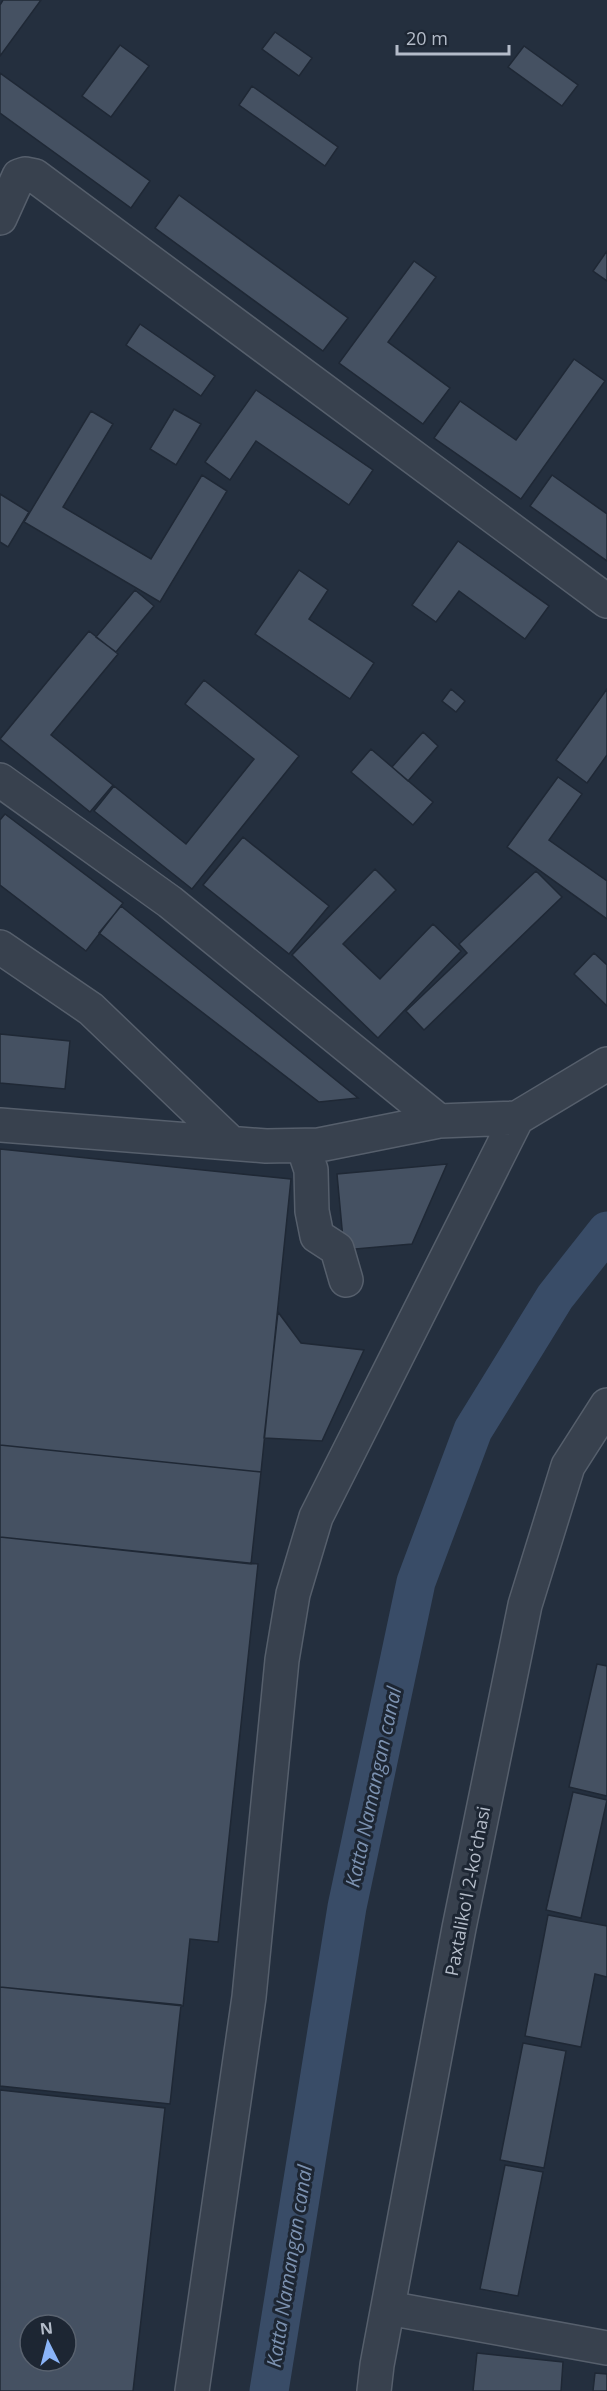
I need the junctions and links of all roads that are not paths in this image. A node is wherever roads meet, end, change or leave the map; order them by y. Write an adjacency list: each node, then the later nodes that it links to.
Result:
1 (0, 218): 2 (street)
2 (607, 601)
3 (0, 780): 7 (street)
4 (0, 947): 9 (street)
5 (607, 1064): 6 (street)
6 (516, 1118): 7 (street); 15 (street)
7 (439, 1121): 10 (street)
8 (0, 1125): 9 (street)
9 (231, 1143): 10 (street)
10 (303, 1146): 11 (street)
11 (346, 1280)
12 (607, 1405): 13 (street, Paxtalikoʻl 2-koʻchasi)
13 (388, 2308): 14 (street); 16 (street, Paxtalikoʻl 2-koʻchasi)
14 (607, 2348)
15 (192, 2391)
16 (374, 2391)

